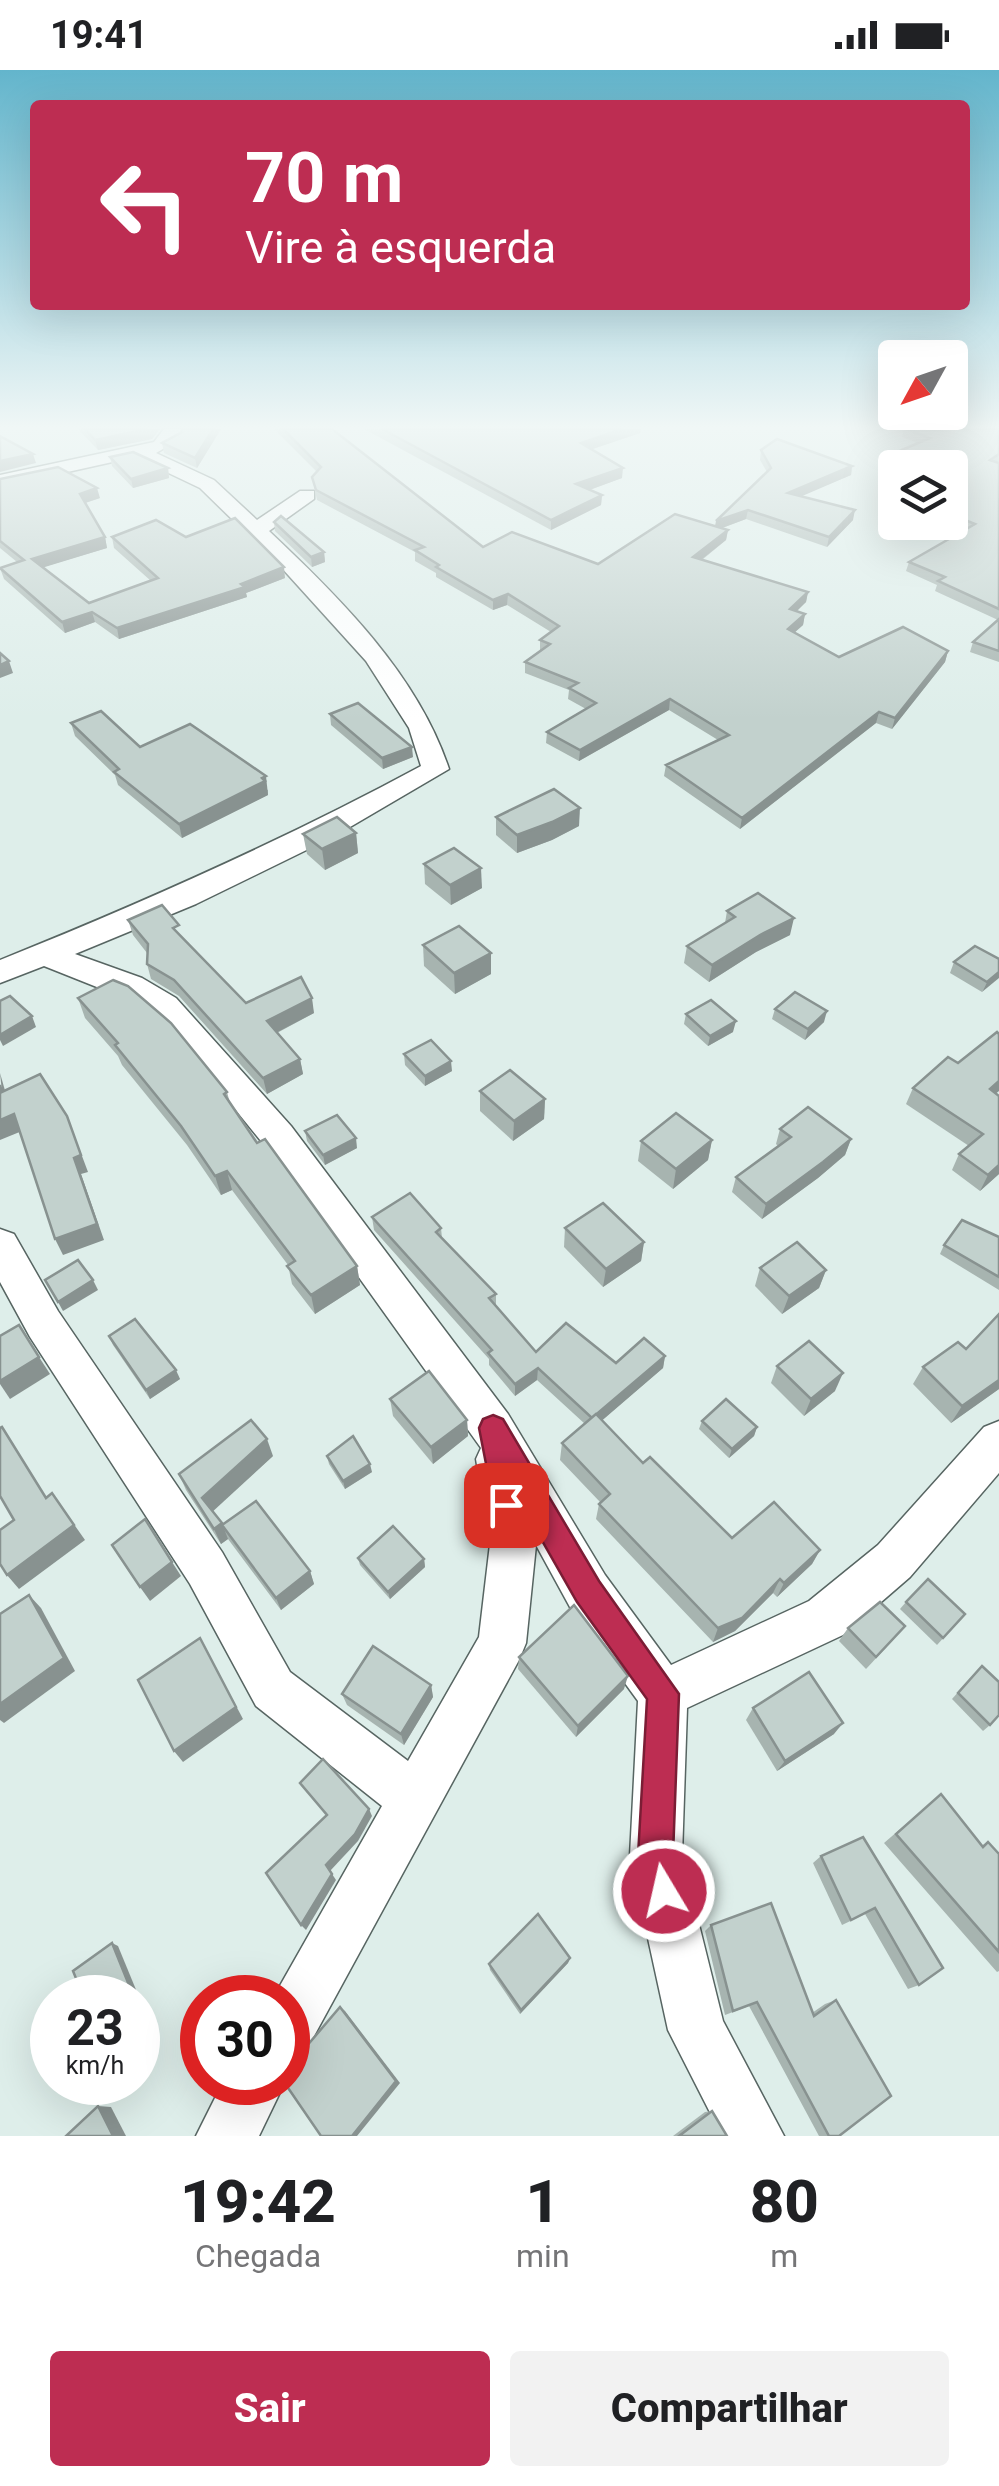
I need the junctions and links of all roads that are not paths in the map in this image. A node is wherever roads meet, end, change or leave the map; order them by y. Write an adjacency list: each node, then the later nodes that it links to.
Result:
1 (247, 525): 3 (street)
2 (263, 525): 3 (street)
3 (253, 532): 4 (street)
4 (38, 954): 5 (street); 7 (street)
5 (0, 972)
6 (0, 1245): 10 (street)
7 (493, 1428): 9 (street); 10 (street)
8 (999, 1441): 9 (street)
9 (663, 1694): 14 (street)
10 (415, 1799): 11 (street)
11 (310, 1987)
12 (243, 2105): 13 (street)
13 (226, 2136)
14 (754, 2136)

